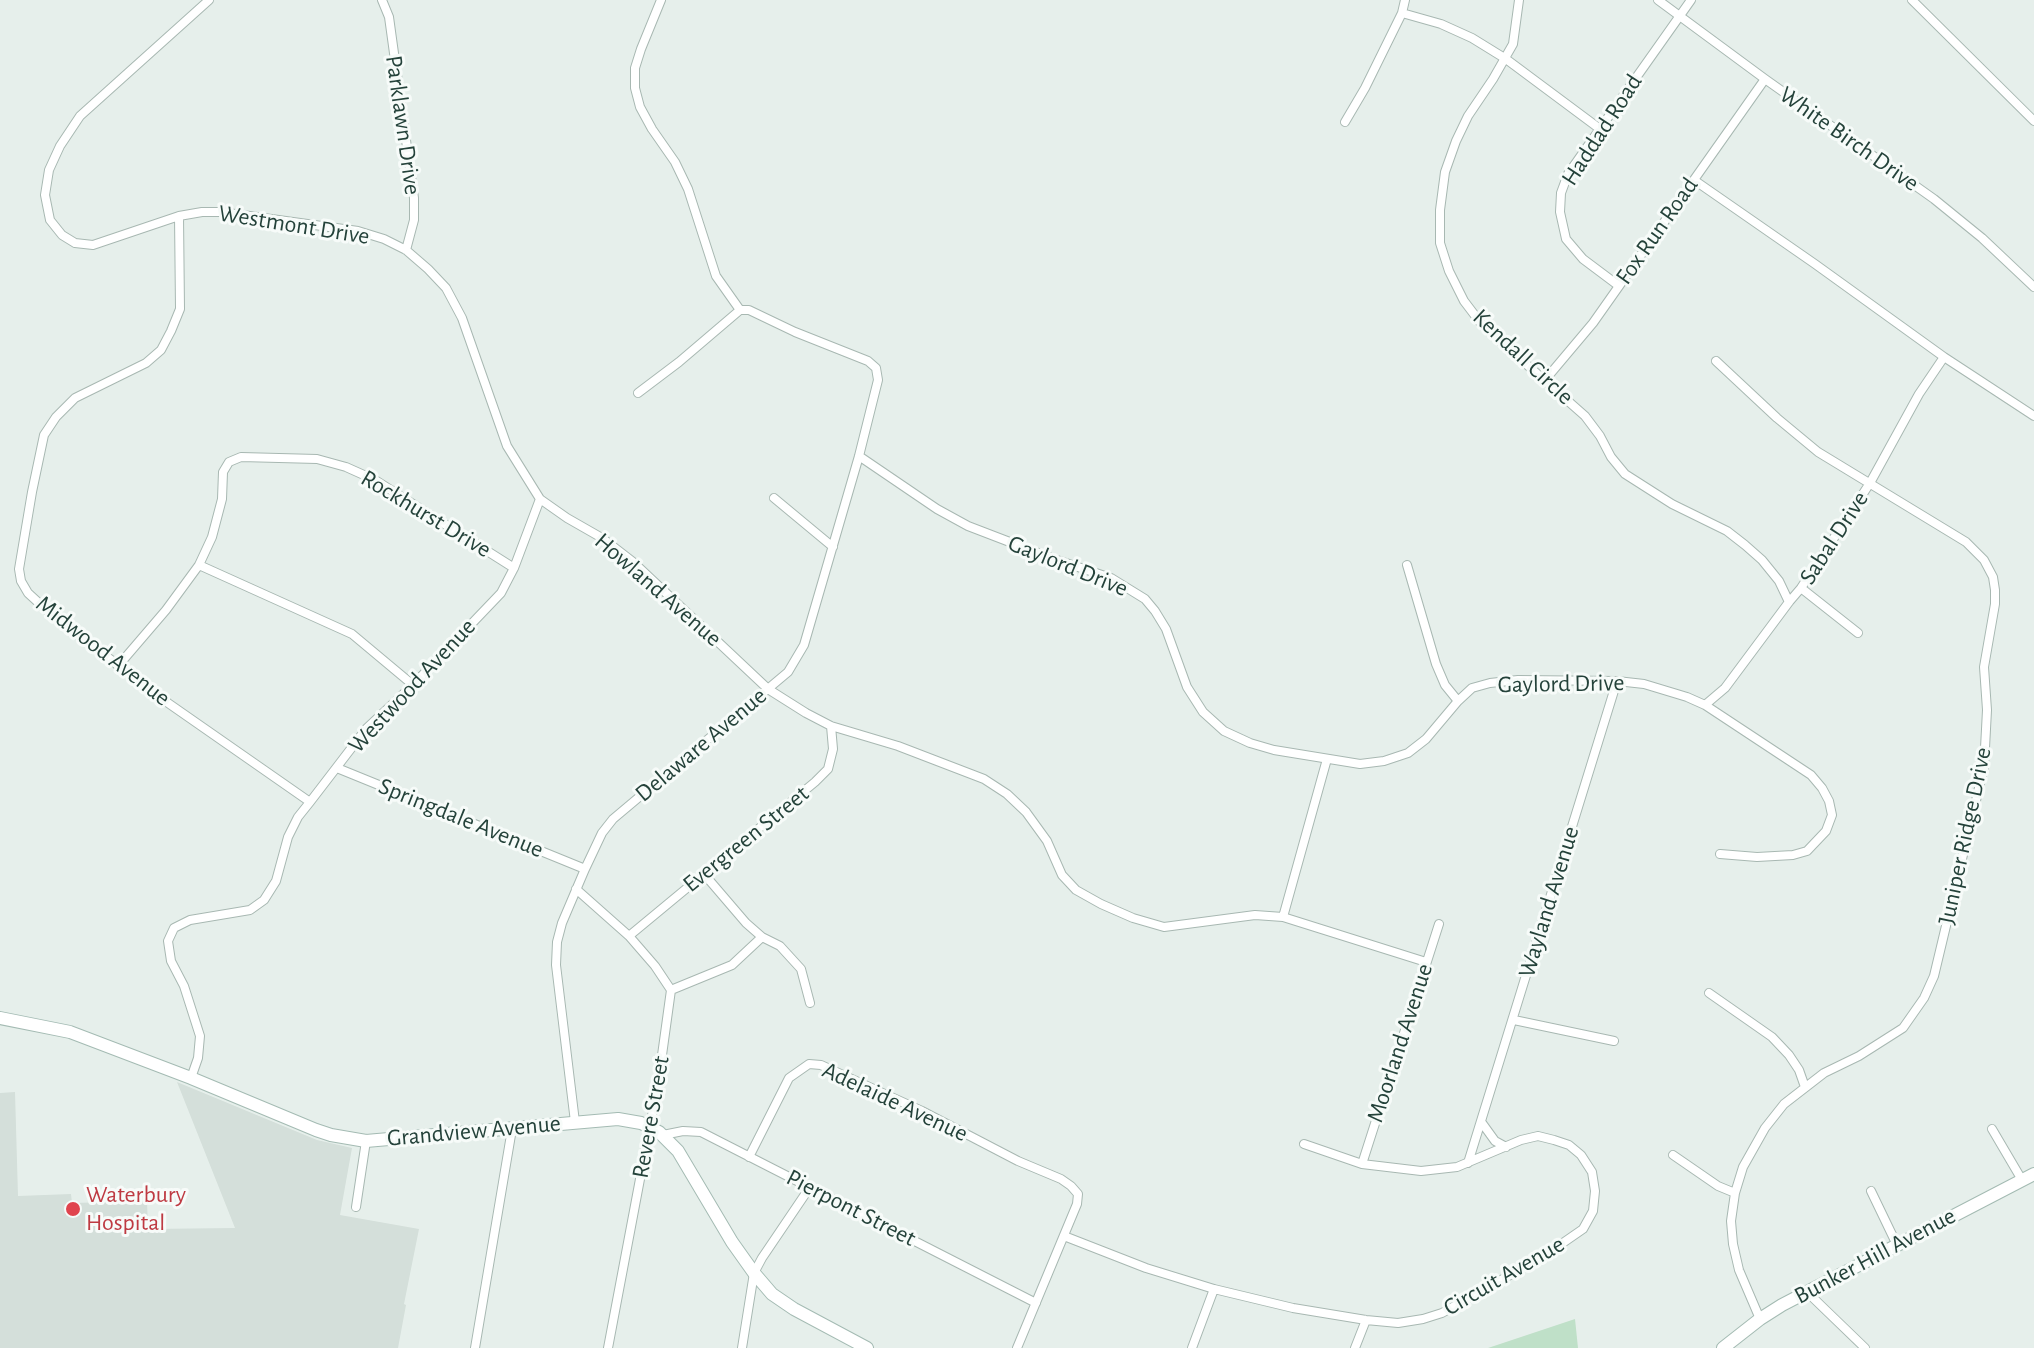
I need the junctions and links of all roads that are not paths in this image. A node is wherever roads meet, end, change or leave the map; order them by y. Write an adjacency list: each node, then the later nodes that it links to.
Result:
1 (209, 0): 17 (street, Westmont Drive)
2 (382, 0): 18 (street, Parklawn Drive)
3 (661, 0): 21 (street)
4 (1405, 0): 9 (street)
5 (1519, 0): 11 (street, Kendall Circle)
6 (1658, 0): 10 (street, White Birch Drive)
7 (1691, 0): 10 (street, Haddad Road)
8 (1912, 0): 13 (street)
9 (1402, 13): 11 (street); 14 (street)
10 (1679, 17): 12 (street, White Birch Drive); 15 (street, Haddad Road)
11 (1506, 59): 15 (street); 24 (street, Kendall Circle)
12 (1765, 79): 16 (street, Fox Run Road); 20 (street, White Birch Drive)
13 (2034, 121)
14 (1345, 122)
15 (1600, 129): 19 (street, Haddad Road)
16 (1694, 180): 19 (street, Fox Run Road); 22 (street)
17 (179, 216): 18 (street, Westmont Drive); 38 (street, Midwood Avenue)
18 (406, 250): 30 (street, Westmont Drive)
19 (1619, 286): 24 (street, Fox Run Road)
20 (2034, 287)
21 (740, 310): 25 (street); 27 (street, Delaware Avenue)
22 (1944, 357): 26 (street); 28 (street, Sabal Drive)
23 (1716, 361): 28 (street, Juniper Ridge Drive)
24 (1545, 380): 36 (street, Kendall Circle)
25 (638, 393)
26 (2034, 416)
27 (859, 456): 31 (street, Delaware Avenue); 45 (street, Gaylord Drive)
28 (1870, 483): 35 (street, Sabal Drive); 64 (street, Juniper Ridge Drive)
29 (774, 498): 31 (street)
30 (540, 500): 34 (street, Westwood Avenue); 41 (street, Howland Avenue)
31 (833, 547): 41 (street, Delaware Avenue)
32 (199, 564): 34 (street, Rockhurst Drive); 38 (street); 40 (street)
33 (1407, 565): 42 (street)
34 (514, 568): 40 (street, Westwood Avenue)
35 (1801, 588): 36 (street, Sabal Drive); 37 (street)
36 (1789, 602): 43 (street, Sabal Drive)
37 (1858, 633)
38 (118, 666): 47 (street, Midwood Avenue)
39 (1617, 681): 42 (street, Gaylord Drive); 43 (street, Gaylord Drive); 61 (street, Wayland Avenue)
40 (413, 685): 46 (street, Westwood Avenue)
41 (768, 689): 44 (street, Howland Avenue); 49 (street, Delaware Avenue)
42 (1458, 701): 45 (street, Gaylord Drive)
43 (1705, 705): 48 (street, Gaylord Drive)
44 (831, 726): 50 (street, Evergreen Street); 52 (street, Howland Avenue)
45 (1327, 759): 52 (street)
46 (337, 768): 47 (street, Westwood Avenue); 49 (street, Springdale Avenue)
47 (310, 802): 63 (street, Westwood Avenue)
48 (1720, 854)
49 (585, 869): 51 (street, Delaware Avenue)
50 (704, 874): 54 (street, Evergreen Street); 55 (street)
51 (576, 889): 54 (street); 65 (street, Delaware Avenue)
52 (1283, 917): 56 (street, Howland Avenue)
53 (1439, 924): 56 (street, Moorland Avenue)
54 (629, 936): 57 (street)
55 (762, 937): 57 (street); 59 (street)
56 (1426, 962): 77 (street, Moorland Avenue)
57 (671, 990): 67 (street, Revere Street)
58 (1709, 993): 64 (street)
59 (810, 1003)
60 (0, 1018): 63 (main road, Grandview Avenue)
61 (1514, 1020): 62 (street); 66 (street, Wayland Avenue)
62 (1614, 1041)
63 (191, 1078): 71 (main road, Grandview Avenue)
64 (1805, 1087): 82 (street, Juniper Ridge Drive)
65 (575, 1122): 67 (main road, Grandview Avenue); 68 (main road, Grandview Avenue)
66 (1482, 1123): 73 (street); 76 (street, Wayland Avenue)
67 (650, 1126): 70 (main road, Grandview Avenue); 93 (street, Revere Street)
68 (512, 1129): 71 (main road, Grandview Avenue); 92 (street)
69 (1992, 1129): 79 (street)
70 (663, 1135): 75 (street, Pierpont Street); 86 (main road, Grandview Avenue)
71 (366, 1141): 83 (street)
72 (1304, 1144): 77 (street, Circuit Avenue)
73 (1506, 1147): 76 (street, Circuit Avenue); 91 (street, Circuit Avenue)
74 (1673, 1155): 82 (street)
75 (749, 1157): 80 (street, Pierpont Street); 84 (street, Adelaide Avenue)
76 (1468, 1163): 77 (street, Circuit Avenue)
77 (1362, 1164)
78 (2034, 1174): 79 (main road, Bunker Hill Avenue)
79 (2022, 1180): 85 (main road, Bunker Hill Avenue)
80 (810, 1187): 86 (street); 89 (street, Pierpont Street)
81 (1870, 1191): 85 (street)
82 (1735, 1193): 90 (street, Juniper Ridge Drive)
83 (356, 1208)
84 (1064, 1236): 87 (street, Circuit Avenue); 89 (street)
85 (1897, 1245): 88 (main road, Bunker Hill Avenue)
86 (754, 1273): 94 (street); 95 (main road, Grandview Avenue)
87 (1214, 1289): 91 (street, Circuit Avenue); 97 (street)
88 (1807, 1292): 90 (main road, Bunker Hill Avenue); 100 (street)
89 (1036, 1303): 96 (street)
90 (1760, 1319): 99 (main road, Bunker Hill Avenue)
91 (1366, 1320): 98 (street)
92 (475, 1348)
93 (608, 1348)
94 (742, 1348)
95 (867, 1348)
96 (1017, 1348)
97 (1192, 1348)
98 (1355, 1348)
99 (1723, 1348)
100 (1864, 1348)

